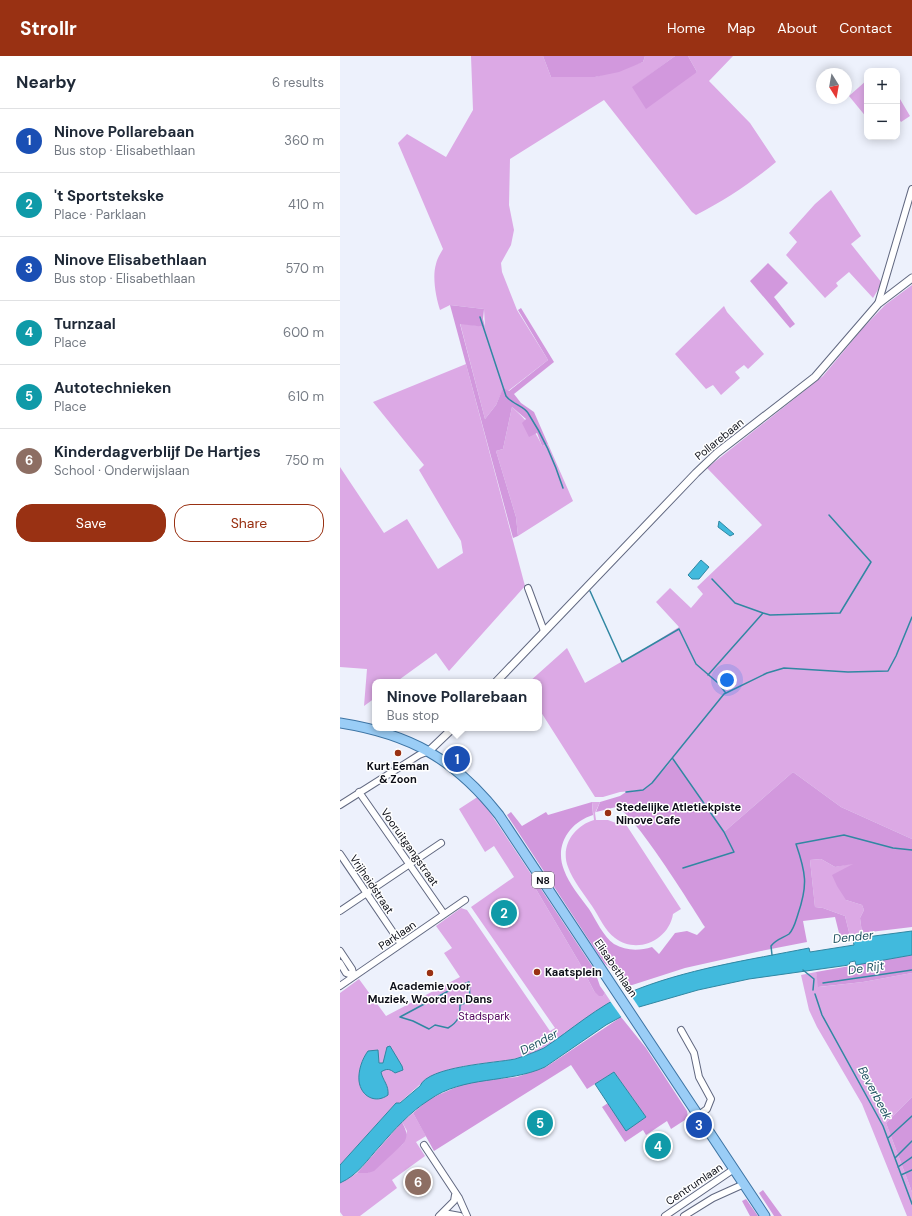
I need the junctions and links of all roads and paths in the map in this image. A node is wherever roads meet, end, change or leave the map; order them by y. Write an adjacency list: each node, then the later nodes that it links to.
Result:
1 (912, 189): 3 (street, Pollarebaan)
2 (912, 278): 3 (street)
3 (878, 304): 5 (street, Pollarebaan)
4 (528, 588): 5 (street)
5 (544, 631): 6 (street, Pollarebaan)
6 (499, 679)
7 (340, 723): 8 (main road, N8)
8 (372, 729)
9 (382, 731): 11 (main road, N8)
10 (450, 731): 11 (street)
11 (429, 751): 12 (street); 27 (main road, Elisabethlaan / N8)
12 (359, 792): 13 (street); 16 (street, Vooruitgangstraat)
13 (340, 805)
14 (441, 843): 16 (street)
15 (340, 854): 17 (street, Vrijheidstraat)
16 (410, 863): 17 (street); 20 (street, Vooruitgangstraat)
17 (366, 893): 19 (street); 21 (street, Vrijheidstraat)
18 (465, 900): 20 (street, Parklaan)
19 (340, 911)
20 (444, 914): 21 (street, Parklaan)
21 (401, 944): 24 (street, Parklaan)
22 (340, 951): 24 (street)
23 (340, 963): 24 (street)
24 (354, 976): 25 (street, Parklaan)
25 (340, 986)
26 (681, 1030): 27 (street)
27 (699, 1116): 29 (main road, Elisabethlaan / N8)
28 (424, 1145): 32 (street)
29 (734, 1169): 30 (main road, Elisabethlaan / N8); 31 (street, Centrumlaan)
30 (744, 1184): 33 (street, Centrumlaan); 40 (main road, Elisabethlaan / N8)
31 (704, 1191): 33 (street); 34 (street, Centrumlaan)
32 (455, 1194): 35 (street); 37 (street)
33 (710, 1200): 39 (street, Centrumlaan)
34 (674, 1214): 38 (street, Centrumlaan)
35 (439, 1216): 36 (street)
36 (460, 1216)
37 (467, 1216)
38 (665, 1216)
39 (684, 1216)
40 (765, 1216)

